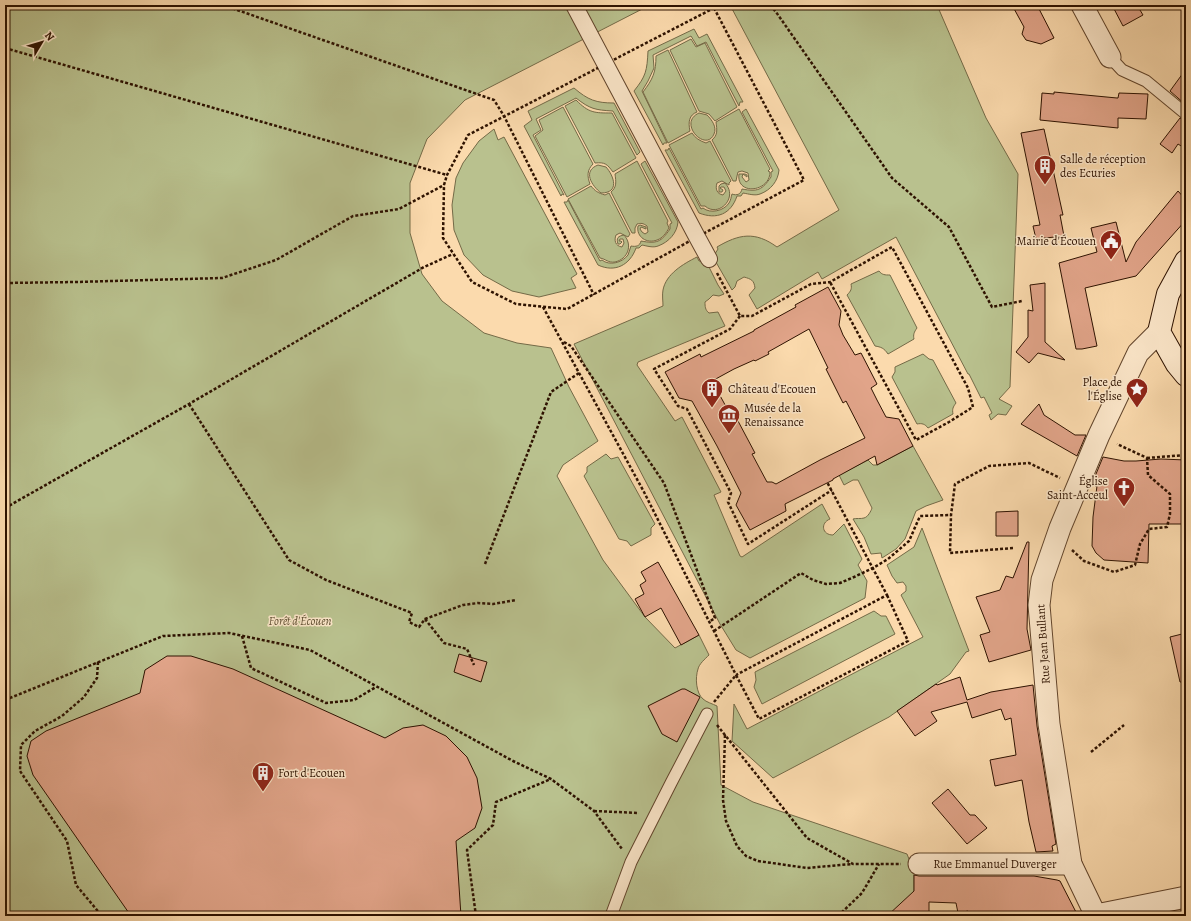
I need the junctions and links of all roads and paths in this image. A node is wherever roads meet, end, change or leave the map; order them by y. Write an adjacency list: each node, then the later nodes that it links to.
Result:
1 (8, 5): 9 (path)
2 (223, 5): 14 (path)
3 (574, 5): 12 (street)
4 (713, 5): 8 (path)
5 (721, 5): 8 (path)
6 (770, 5): 25 (path)
7 (1082, 5): 11 (street)
8 (714, 8): 12 (path); 17 (path)
9 (5, 9)
10 (5, 48): 15 (path)
11 (1110, 57): 13 (lane)
12 (606, 64): 14 (path); 17 (street)
13 (1186, 114)
14 (504, 116): 15 (path); 24 (path)
15 (447, 175): 16 (path)
16 (444, 184): 18 (path); 22 (path)
17 (697, 237): 19 (street); 24 (path)
18 (453, 254): 26 (path); 32 (path)
19 (709, 259)
20 (1186, 261): 28 (main road)
21 (830, 282): 21 (path); 27 (path)
22 (5, 283)
23 (727, 290): 27 (path)
24 (594, 295): 26 (path)
25 (1022, 301)
26 (543, 306): 29 (path)
27 (740, 316): 38 (path)
28 (1159, 332): 31 (main road); 33 (street, Rue Jean Bullant)
29 (563, 342): 30 (path); 48 (path)
30 (579, 373): 43 (path); 48 (path)
31 (1186, 374)
32 (190, 404): 39 (path); 47 (path)
33 (1099, 435): 35 (path); 37 (street, Rue Jean Bullant)
34 (1186, 455): 35 (path)
35 (1147, 458): 41 (path)
36 (827, 482): 38 (path)
37 (1078, 486): 40 (path); 41 (street, Rue Jean Bullant)
38 (832, 490): 44 (path)
39 (5, 508)
40 (951, 515): 42 (path); 44 (path)
41 (1057, 536): 67 (street, Rue Jean Bullant)
42 (1013, 548)
43 (485, 564)
44 (873, 568): 45 (path); 49 (path)
45 (887, 595): 53 (path); 53 (path)
46 (516, 600): 47 (path)
47 (425, 619): 52 (path)
48 (709, 622): 49 (path)
49 (714, 631): 53 (path)
50 (242, 636): 51 (path); 54 (path); 54 (path)
51 (98, 662): 55 (path); 70 (path)
52 (474, 665)
53 (736, 675): 56 (path)
54 (377, 686): 60 (path)
55 (5, 700)
56 (707, 714): 58 (path); 62 (lane)
57 (1124, 725): 59 (path)
58 (724, 734): 64 (path); 64 (path)
59 (1091, 752)
60 (551, 779): 61 (path); 71 (path)
61 (594, 811): 62 (path); 63 (path)
62 (655, 814): 63 (lane)
63 (631, 862): 72 (lane)
64 (853, 864): 65 (path)
65 (879, 864): 66 (path); 73 (path)
66 (919, 864): 67 (street, Rue Emmanuel Duverger)
67 (1071, 864): 69 (street, Rue Jean Bullant)
68 (1186, 897): 69 (street)
69 (1096, 915)
70 (102, 916)
71 (476, 916)
72 (611, 916)
73 (838, 916)

